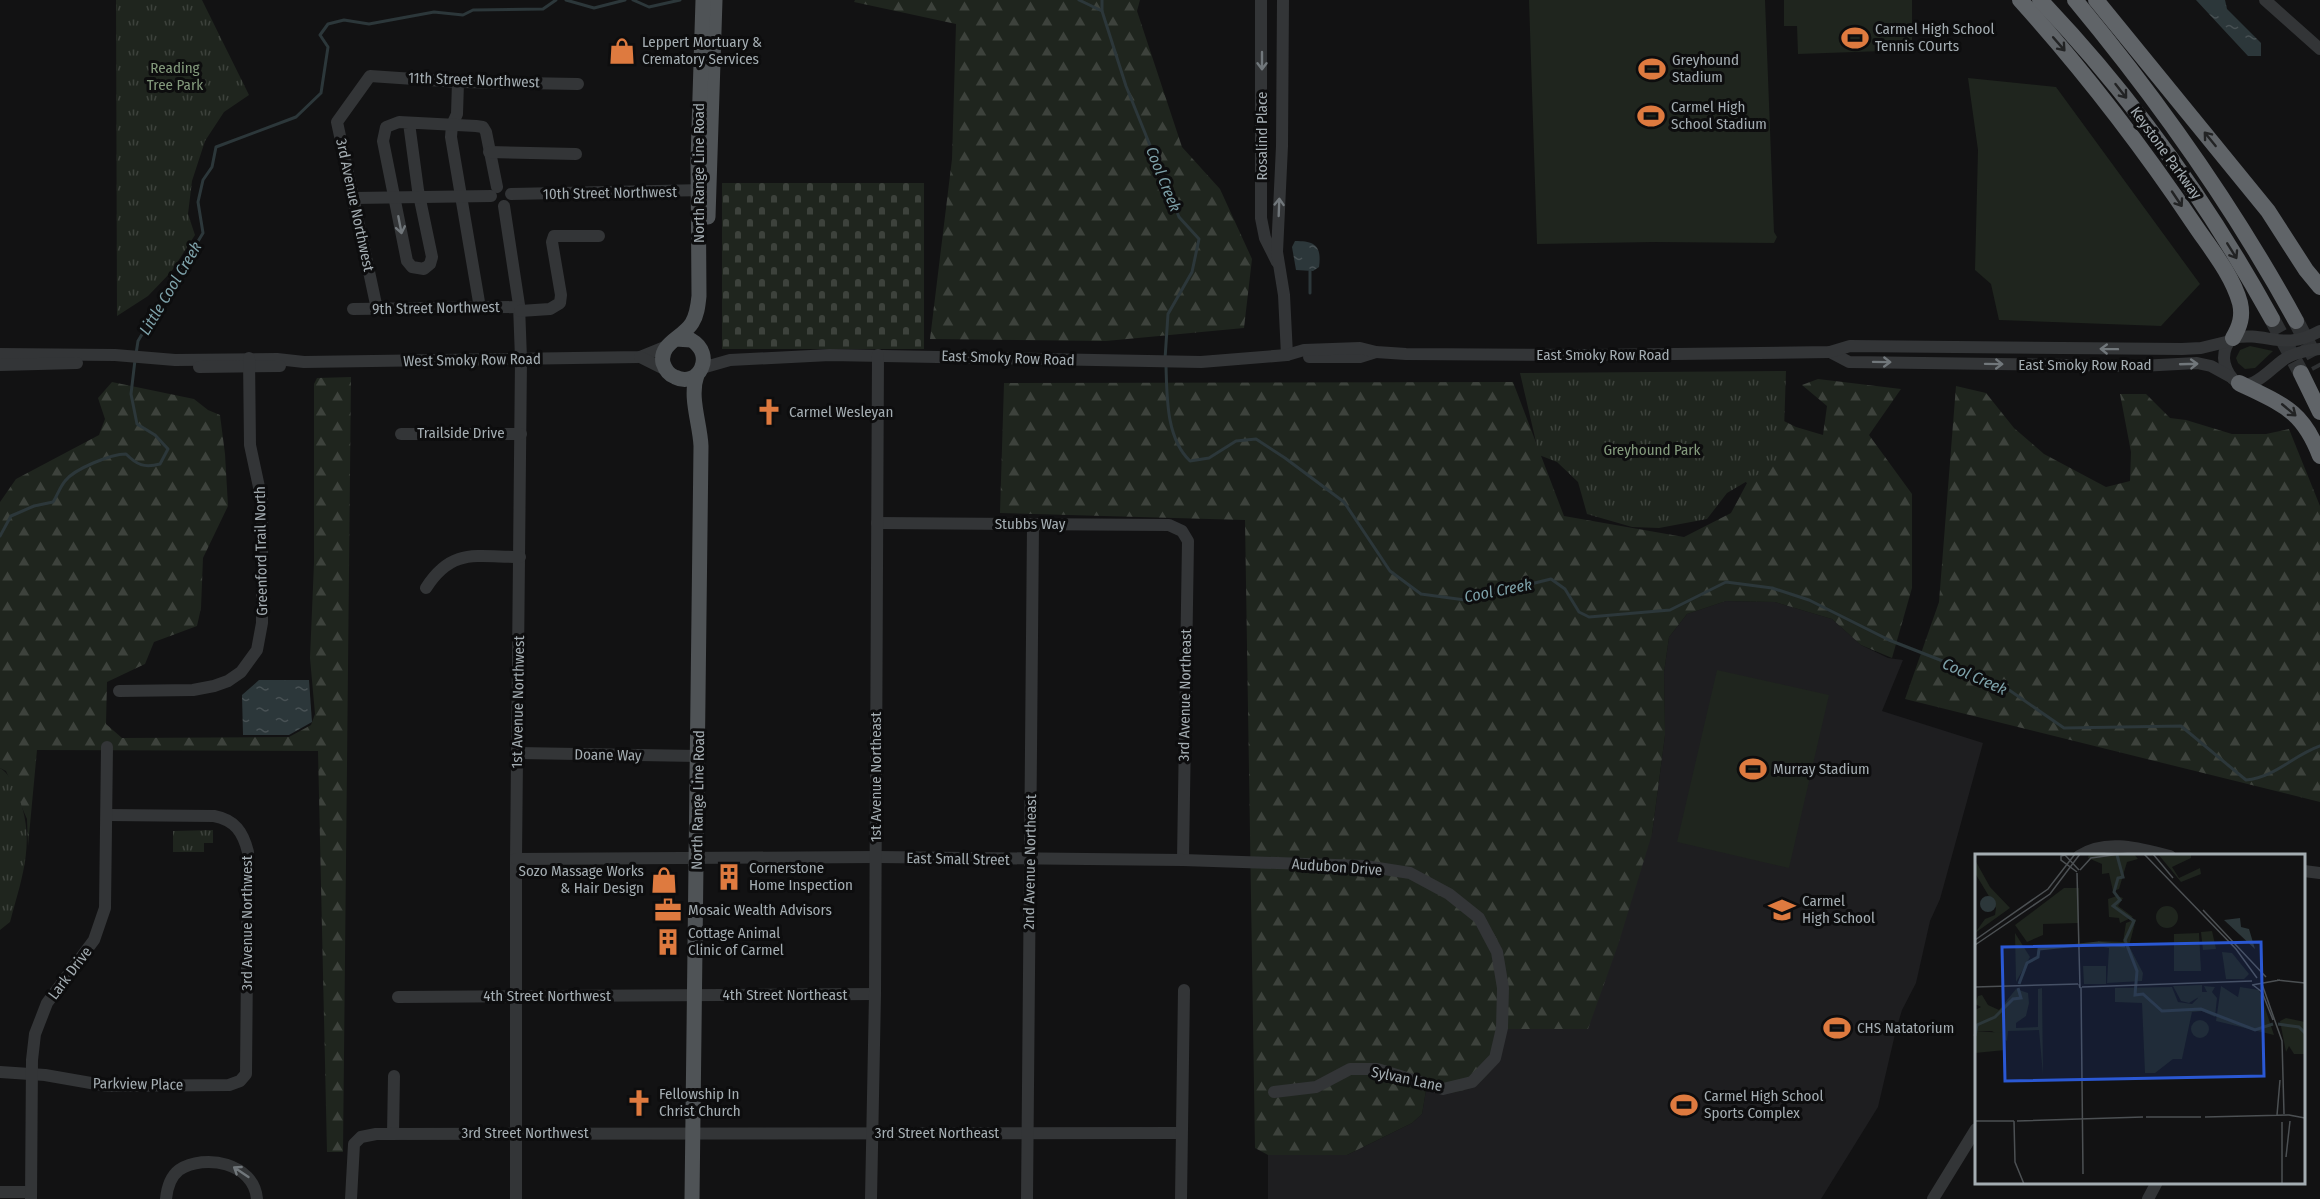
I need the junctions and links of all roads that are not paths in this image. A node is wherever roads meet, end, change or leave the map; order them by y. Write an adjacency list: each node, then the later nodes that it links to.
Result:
1 (1283, 0): 26 (street, Rosalind Place, one-way to 1)
2 (2020, 0): 35 (highway, one-way to 35)
3 (2040, 0): 32 (highway, Keystone Parkway, one-way to 32)
4 (2075, 0): 33 (highway, Keystone Parkway)
5 (2096, 0): 27 (highway, one-way to 5)
6 (2265, 0): 9 (street)
7 (1261, 1): 26 (street, Rosalind Place, one-way to 26)
8 (709, 7): 17 (main road, North Range Line Road)
9 (2320, 49)
10 (370, 76): 11 (street, 11th Street Northwest); 23 (street, 3rd Avenue Northwest)
11 (458, 82): 12 (street, 11th Street Northwest); 14 (street)
12 (578, 84)
13 (409, 123): 14 (street); 20 (street); 21 (street)
14 (452, 125): 15 (street); 22 (street)
15 (489, 152): 16 (street); 18 (street)
16 (576, 154)
17 (703, 190): 19 (street, 10th Street Northwest); 36 (main road, North Range Line Road); 37 (main road, North Range Line Road)
18 (494, 192): 19 (street); 22 (street); 24 (street)
19 (511, 194): 24 (street)
20 (394, 197): 21 (street); 21 (street, one-way to 21); 23 (street)
21 (420, 197): 22 (street)
22 (460, 197): 28 (street)
23 (354, 198): 30 (street, 3rd Avenue Northwest)
24 (504, 206): 31 (street, 1st Avenue Northwest)
25 (599, 236): 31 (street, 9th Street Northwest)
26 (1280, 265): 42 (street, Rosalind Place)
27 (2320, 287)
28 (480, 308): 30 (street, 9th Street Northwest); 31 (street, 9th Street Northwest)
29 (352, 309): 30 (street, 9th Street Northwest)
30 (377, 309)
31 (519, 309): 45 (street, 1st Avenue Northwest)
32 (2272, 319)
33 (2296, 321)
34 (2320, 331): 35 (street, East Smoky Row Road)
35 (2231, 339): 39 (street, East Smoky Row Road, one-way to 39); 52 (street)
36 (672, 343): 37 (main road); 43 (street, West Smoky Row Road); 51 (main road)
37 (701, 348): 46 (street, East Smoky Row Road); 49 (main road)
38 (2320, 350): 52 (street)
39 (1830, 352): 42 (street, East Smoky Row Road); 52 (street, East Smoky Row Road, one-way to 52)
40 (0, 354): 44 (street, West Smoky Row Road)
41 (878, 355): 42 (street, East Smoky Row Road); 46 (street, East Smoky Row Road); 58 (street, 1st Avenue Northeast)
42 (1287, 355)
43 (640, 357): 45 (street, West Smoky Row Road); 51 (street, West Smoky Row Road)
44 (114, 358): 47 (street, West Smoky Row Road); 48 (street, West Smoky Row Road)
45 (521, 359): 47 (street, West Smoky Row Road); 56 (street, 1st Avenue Northwest)
46 (730, 360): 49 (street, East Smoky Row Road)
47 (249, 363): 63 (street, Greenford Trail North)
48 (0, 365)
49 (699, 371): 51 (main road); 53 (main road, North Range Line Road)
50 (2301, 373): 54 (highway)
51 (671, 374): 53 (main road, North Range Line Road)
52 (2235, 380): 57 (highway, one-way to 57)
53 (694, 402): 66 (main road, North Range Line Road)
54 (2320, 412)
55 (402, 434): 56 (street, Trailside Drive)
56 (521, 434): 61 (street, 1st Avenue Northwest)
57 (2320, 456)
58 (877, 523): 59 (street, Stubbs Way); 71 (street, 1st Avenue Northeast)
59 (1033, 525): 60 (street, Stubbs Way); 73 (street, 2nd Avenue Northeast)
60 (1182, 531): 74 (street, 3rd Avenue Northeast)
61 (520, 557): 62 (street); 65 (street, 1st Avenue Northwest)
62 (426, 588)
63 (119, 691)
64 (107, 747): 67 (street, Lark Drive)
65 (518, 753): 66 (street, Doane Way); 72 (street, 1st Avenue Northwest)
66 (698, 756): 70 (main road, North Range Line Road)
67 (107, 815): 83 (street, Lark Drive); 85 (street, 3rd Avenue Northwest)
68 (2082, 854): 69 (street)
69 (2165, 854)
70 (697, 857): 71 (street, East Small Street); 72 (street, East Small Street); 79 (main road, North Range Line Road)
71 (876, 857): 73 (street, East Small Street); 78 (street, 1st Avenue Northeast)
72 (516, 859): 81 (street, 1st Avenue Northwest)
73 (1030, 860): 74 (street, East Small Street); 92 (street, 2nd Avenue Northeast)
74 (1183, 861): 86 (street, Audubon Drive)
75 (2305, 871): 76 (street)
76 (2320, 873)
77 (1184, 990): 93 (street)
78 (875, 994): 79 (street, 4th Street Northeast); 90 (street, 1st Avenue Northeast)
79 (695, 995): 81 (street, 4th Street Northwest); 89 (main road, North Range Line Road)
80 (398, 996): 81 (street, 4th Street Northwest)
81 (516, 996): 88 (street, 1st Avenue Northwest)
82 (0, 1072): 83 (street, Parkview Place)
83 (33, 1075): 85 (street, Parkview Place); 97 (street, Lark Drive)
84 (394, 1076): 94 (street)
85 (240, 1081)
86 (1472, 1082): 87 (street, Sylvan Lane)
87 (1275, 1092)
88 (517, 1132): 89 (street, 3rd Street Northwest); 94 (street, 3rd Street Northwest); 101 (street, 1st Avenue Northwest)
89 (694, 1132): 90 (street, 3rd Street Northeast); 102 (main road, North Range Line Road)
90 (872, 1132): 92 (street, 3rd Street Northeast); 103 (street, 1st Avenue Northeast)
91 (1975, 1132): 106 (street)
92 (1027, 1133): 93 (street, 3rd Street Northeast); 104 (street, 2nd Avenue Northeast)
93 (1181, 1133): 105 (street)
94 (393, 1134): 100 (street, 3rd Street Northwest)
95 (2156, 1184): 107 (street)
96 (0, 1192): 97 (street)
97 (31, 1196)
98 (166, 1199): 99 (street, one-way to 98)
99 (257, 1199)
100 (351, 1199)
101 (516, 1199)
102 (693, 1199)
103 (871, 1199)
104 (1027, 1199)
105 (1181, 1199)
106 (1933, 1199)
107 (2148, 1199)

